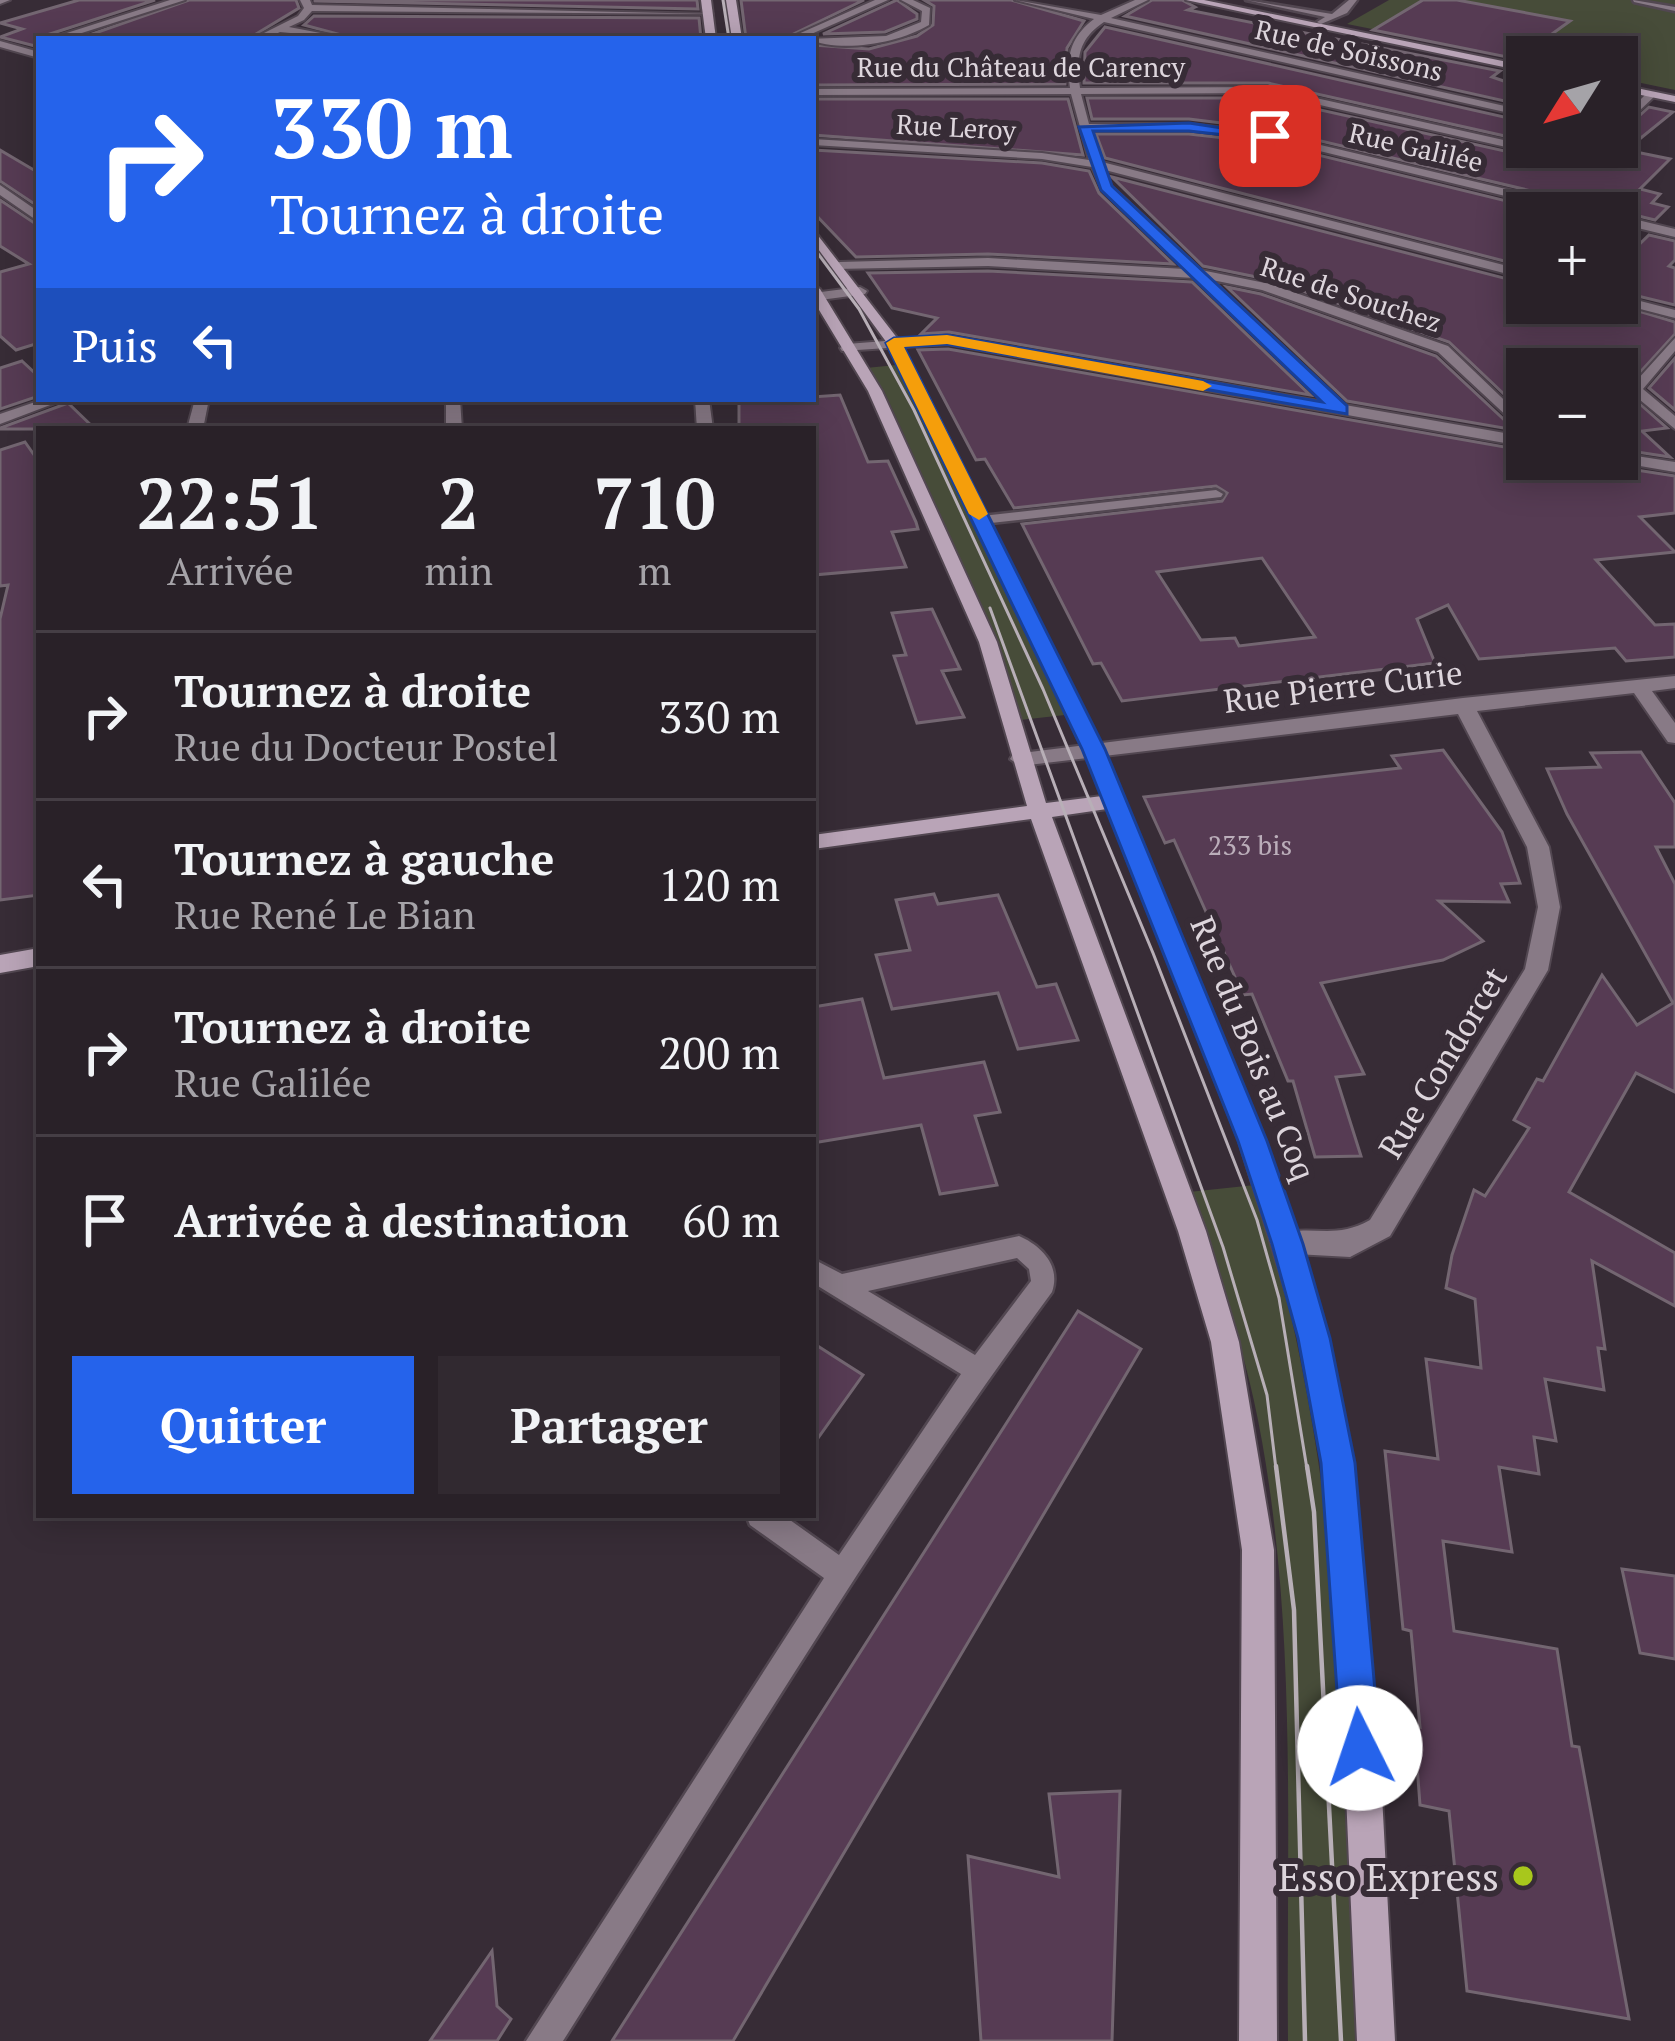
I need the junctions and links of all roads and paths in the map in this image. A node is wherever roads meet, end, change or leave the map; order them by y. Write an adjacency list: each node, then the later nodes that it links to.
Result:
1 (180, 0): 21 (street)
2 (457, 0): 15 (street)
3 (706, 0): 16 (main road)
4 (731, 0): 25 (main road)
5 (884, 0): 26 (street)
6 (906, 0): 27 (street)
7 (1020, 0): 18 (street, Rue de Soissons)
8 (1143, 0): 18 (street)
9 (1191, 0): 19 (main road)
10 (1250, 0): 17 (lane)
11 (1353, 0): 17 (lane)
12 (1637, 0): 14 (lane)
13 (307, 4): 15 (street); 20 (street)
14 (1675, 9)
15 (445, 10): 16 (street)
16 (708, 14): 24 (main road)
17 (1332, 16): 19 (lane)
18 (1105, 17): 33 (street); 39 (street, Rue de Soissons)
19 (1316, 26): 32 (main road)
20 (280, 29): 22 (street); 23 (street)
21 (63, 36)
22 (263, 36)
23 (327, 36)
24 (711, 36)
25 (737, 36)
26 (801, 36)
27 (816, 39)
28 (0, 44): 30 (street)
29 (36, 44): 30 (street)
30 (20, 49): 31 (street)
31 (36, 54)
32 (1506, 65)
33 (1076, 91): 35 (street, Rue du Château de Carency); 40 (street); 42 (street, Rue du Château de Carency)
34 (1638, 91): 36 (main road)
35 (816, 92)
36 (1652, 94): 37 (main road); 38 (street)
37 (1675, 99)
38 (1638, 108)
39 (1506, 109)
40 (1085, 127): 43 (street); 45 (street, Rue Galilée)
41 (816, 142): 43 (street, Rue Leroy)
42 (1506, 143)
43 (1095, 164): 51 (street, Rue Leroy); 52 (street)
44 (0, 189): 46 (street)
45 (1506, 193)
46 (36, 216)
47 (1638, 224): 48 (street)
48 (1675, 233)
49 (816, 237): 50 (main road, Rue du Bois au Coq)
50 (841, 266): 52 (street, Rue de Souchez); 53 (main road, Rue du Bois au Coq)
51 (1506, 270)
52 (1200, 274): 62 (street); 63 (street, Rue de Souchez)
53 (860, 291): 54 (street); 59 (main road, Rue du Bois au Coq)
54 (816, 294)
55 (816, 297): 60 (main road)
56 (1638, 304): 57 (street)
57 (1675, 314)
58 (1675, 342): 65 (street)
59 (894, 343): 60 (street); 62 (street); 70 (main road, Rue du Bois au Coq)
60 (847, 348): 76 (main road)
61 (50, 402): 64 (street)
62 (1341, 410): 66 (street)
63 (1506, 410)
64 (0, 418)
65 (1675, 424)
66 (1506, 438)
67 (1638, 461): 68 (street)
68 (1675, 467)
69 (1216, 494): 70 (lane)
70 (982, 520): 75 (main road, Rue du Bois au Coq)
71 (1675, 682): 72 (street, Rue Pierre Curie)
72 (1638, 685): 73 (street, Rue Pierre Curie); 74 (street)
73 (1463, 704): 75 (street, Rue Pierre Curie); 82 (street, Rue Condorcet)
74 (1675, 736)
75 (1093, 749): 76 (street, Rue Pierre Curie); 77 (main road, Rue du Bois au Coq)
76 (1020, 759): 78 (main road)
77 (1114, 801): 78 (main road); 82 (main road, Rue du Bois au Coq)
78 (1040, 811): 79 (main road); 89 (main road)
79 (816, 842)
80 (36, 958): 81 (main road)
81 (0, 964)
82 (1287, 1244): 90 (main road, Rue du Bois au Coq)
83 (816, 1272): 84 (lane)
84 (839, 1286): 85 (lane); 85 (lane)
85 (978, 1371): 87 (lane)
86 (764, 1518): 87 (lane)
87 (843, 1574): 88 (lane)
88 (543, 2041)
89 (1258, 2041)
90 (1376, 2041)

